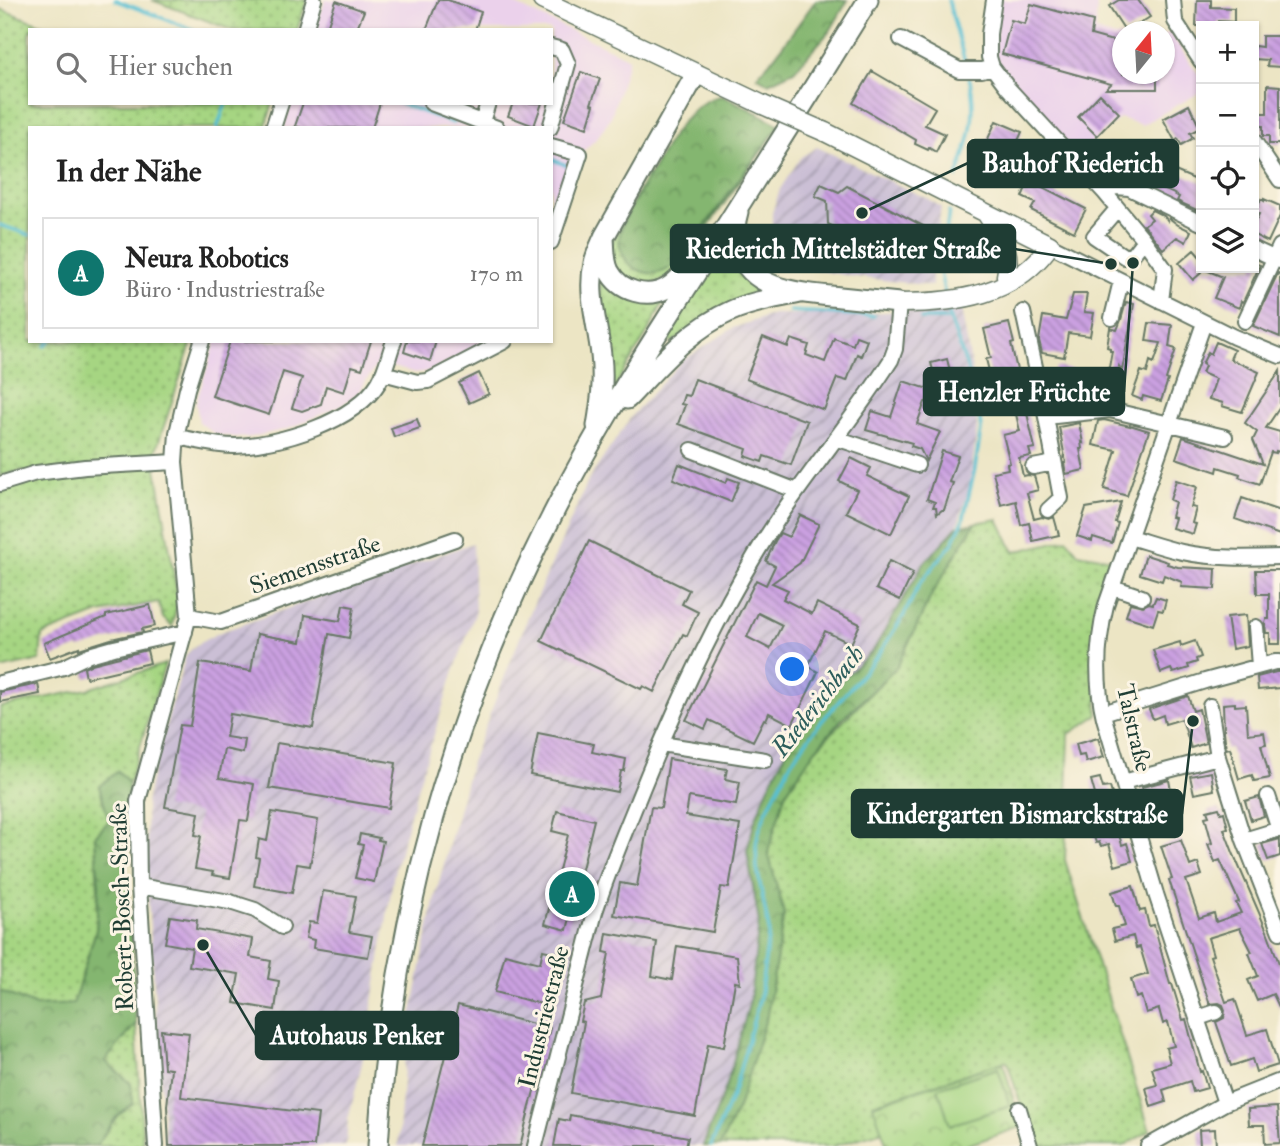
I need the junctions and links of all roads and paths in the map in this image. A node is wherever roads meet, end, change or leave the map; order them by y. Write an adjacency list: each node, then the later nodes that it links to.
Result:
1 (314, 0): 6 (street)
2 (542, 0): 11 (main road)
3 (868, 0): 24 (highway)
4 (994, 0): 10 (street)
5 (1173, 0): 9 (street)
6 (306, 28)
7 (901, 39): 10 (street)
8 (553, 48): 19 (street)
9 (1196, 53)
10 (987, 69): 23 (street)
11 (696, 74): 26 (main road, bridge); 30 (highway)
12 (280, 105): 17 (street)
13 (434, 105): 15 (street)
14 (487, 105): 16 (street)
15 (464, 122): 16 (street)
16 (482, 122): 18 (street)
17 (274, 126)
18 (492, 126)
19 (551, 126)
20 (553, 147): 29 (street)
21 (1258, 147): 22 (street)
22 (1280, 180)
23 (1105, 193): 25 (street); 27 (street)
24 (740, 204): 32 (highway); 39 (highway)
25 (1117, 209): 31 (street); 31 (street)
26 (986, 213): 28 (main road); 36 (main road)
27 (1196, 221)
28 (1029, 235): 33 (main road); 36 (main road)
29 (553, 236)
30 (604, 237): 32 (highway); 55 (highway)
31 (1144, 240): 40 (street)
32 (716, 242): 55 (highway)
33 (1050, 245): 37 (street); 38 (main road)
34 (1259, 250): 35 (street)
35 (1278, 255): 44 (street)
36 (1006, 276): 38 (main road)
37 (1121, 281): 40 (street); 43 (street)
38 (992, 290): 41 (main road)
39 (800, 293): 41 (highway); 55 (highway)
40 (1161, 302): 45 (street)
41 (900, 303): 58 (street, Industriestraße)
42 (1023, 312): 50 (street)
43 (1112, 318)
44 (1245, 321)
45 (1204, 323): 49 (street); 54 (street, Talstraße)
46 (201, 343): 56 (street, Robert-Bosch-Straße)
47 (393, 343): 52 (street)
48 (501, 343): 52 (street)
49 (1280, 356)
50 (1034, 362): 51 (street); 53 (street)
51 (1051, 365)
52 (383, 373): 56 (street)
53 (1046, 417): 54 (street); 61 (street)
54 (1169, 425): 57 (street); 67 (street, Talstraße)
55 (600, 429): 96 (highway)
56 (177, 437): 60 (street, Robert-Bosch-Straße)
57 (1225, 437)
58 (835, 438): 62 (street); 65 (street, Industriestraße)
59 (692, 450): 65 (street)
60 (175, 462): 64 (street); 72 (street, Robert-Bosch-Straße)
61 (1054, 463): 63 (street); 66 (street)
62 (917, 465)
63 (1033, 467)
64 (0, 484)
65 (797, 491): 80 (street, Industriestraße)
66 (1048, 510)
67 (1130, 537): 69 (street); 70 (street, Talstraße)
68 (455, 540): 72 (street, Siemensstraße)
69 (1280, 557)
70 (1113, 587): 71 (street); 79 (street, Talstraße)
71 (1142, 597)
72 (189, 616): 74 (street, Robert-Bosch-Straße)
73 (1256, 627): 76 (street)
74 (184, 632): 77 (street); 87 (street, Robert-Bosch-Straße)
75 (1280, 662): 76 (street)
76 (1259, 666): 79 (street)
77 (0, 683)
78 (1209, 706): 81 (street)
79 (1102, 713): 83 (street, Talstraße)
80 (660, 744): 82 (street); 97 (street, Industriestraße)
81 (1218, 757): 83 (street); 86 (street)
82 (765, 760)
83 (1123, 782): 91 (street, Talstraße)
84 (1268, 796): 85 (street)
85 (1279, 830): 86 (street)
86 (1244, 840): 89 (street)
87 (139, 886): 88 (street); 95 (street, Robert-Bosch-Straße)
88 (282, 927)
89 (1280, 932)
90 (1216, 1012): 91 (street)
91 (1198, 1018): 93 (street, Talstraße)
92 (1280, 1082): 93 (street)
93 (1225, 1103): 99 (street)
94 (1019, 1109): 98 (street)
95 (156, 1146)
96 (378, 1146)
97 (535, 1146)
98 (1030, 1146)
99 (1148, 1146)

